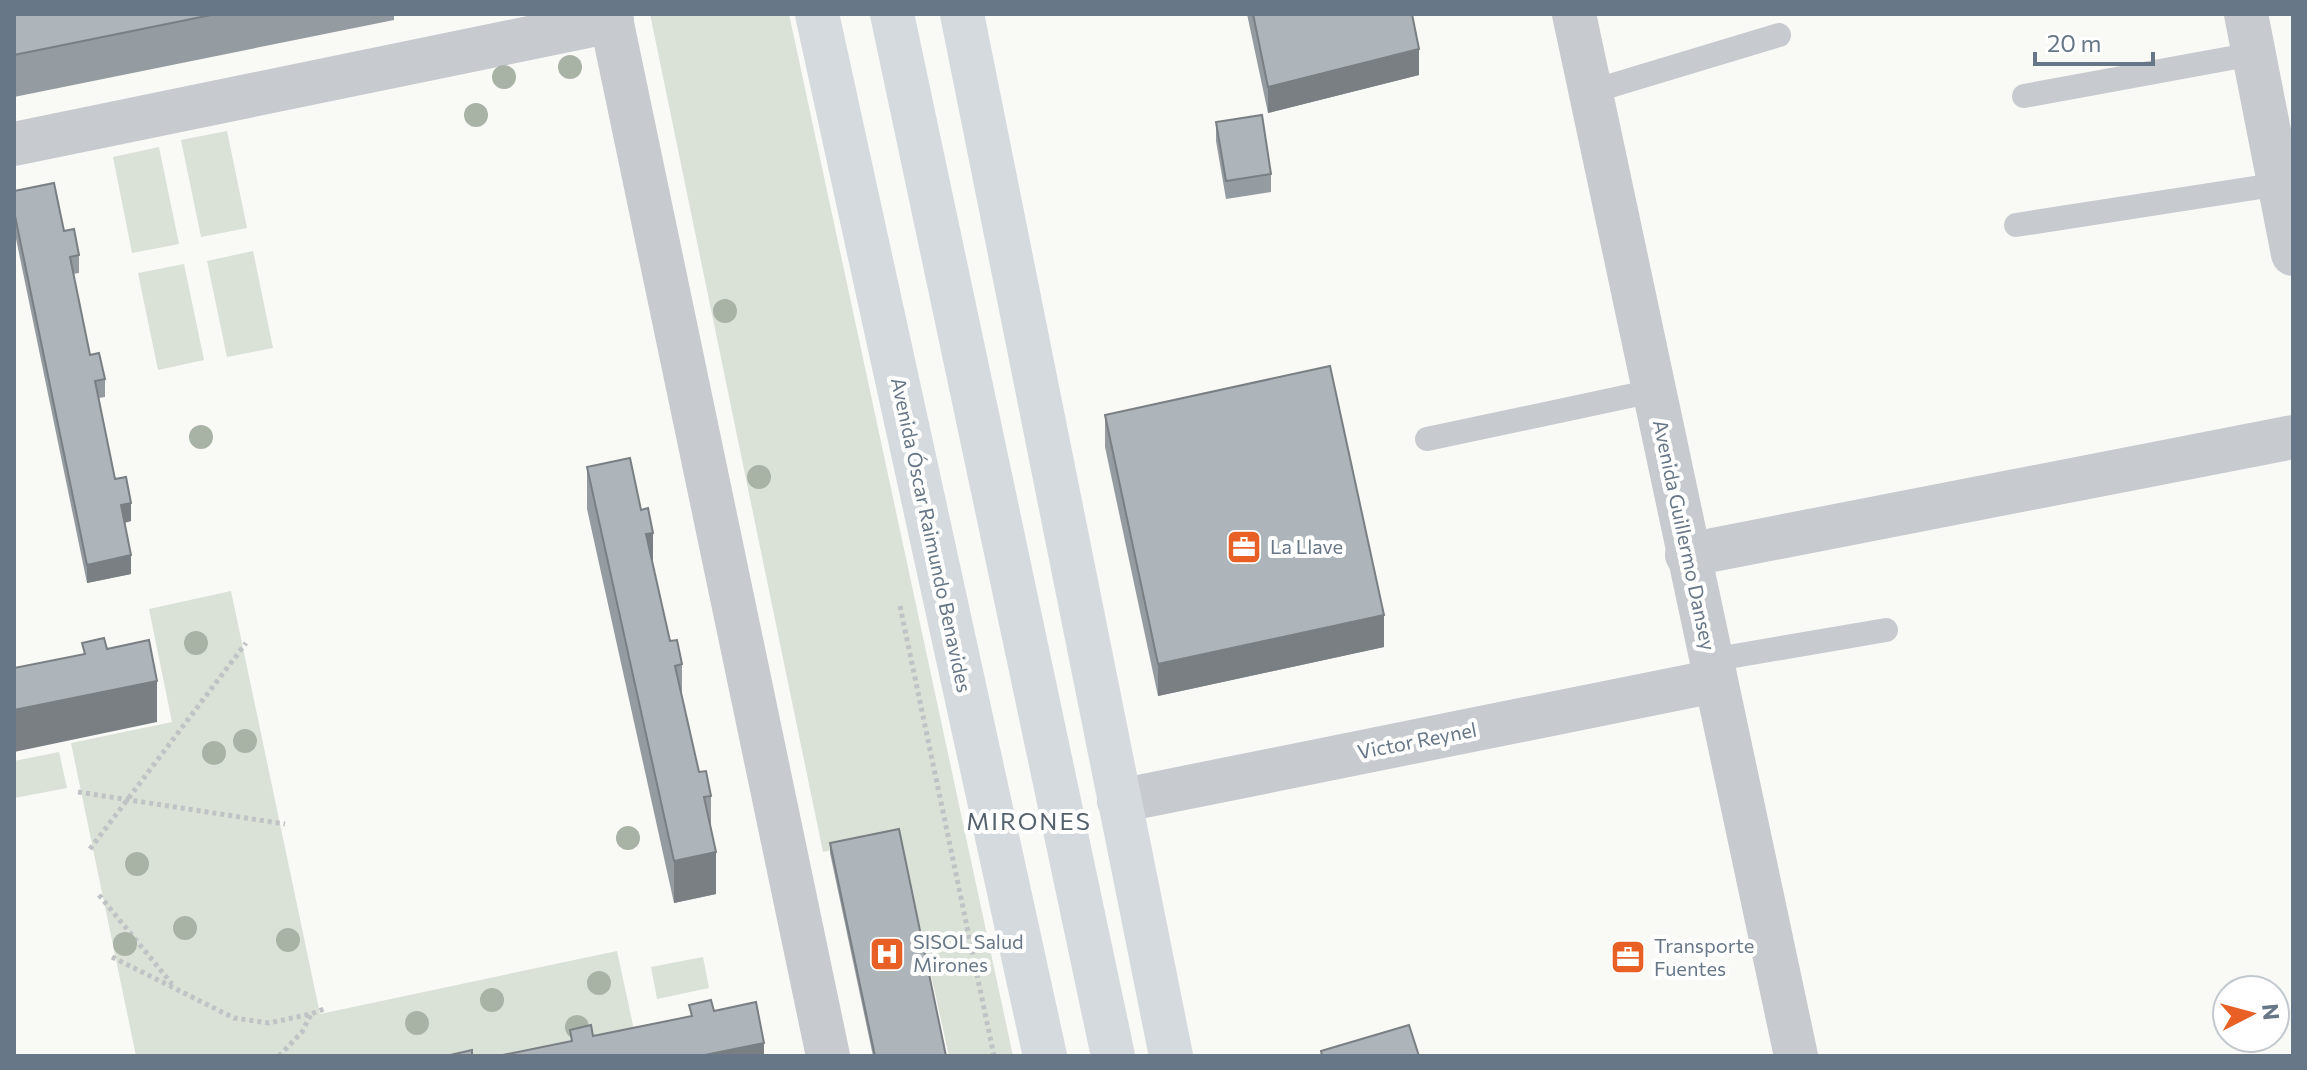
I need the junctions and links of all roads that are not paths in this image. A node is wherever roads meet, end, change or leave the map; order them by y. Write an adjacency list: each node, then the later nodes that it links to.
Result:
1 (817, 14): 22 (main road, Avenida Óscar Raimundo Benavides)
2 (892, 14): 23 (main road)
3 (962, 14): 20 (main road)
4 (1574, 14): 8 (street, Avenida Guillermo Dansey)
5 (611, 17): 10 (street); 21 (street)
6 (2248, 24): 9 (lane); 11 (street)
7 (1779, 35): 8 (lane)
8 (1590, 92): 14 (street, Avenida Guillermo Dansey)
9 (2024, 96)
10 (14, 144)
11 (2280, 184): 12 (lane); 13 (street)
12 (2016, 225)
13 (2293, 254)
14 (1653, 391): 16 (lane); 17 (street, Avenida Guillermo Dansey)
15 (2293, 437): 17 (street)
16 (1427, 439)
17 (1687, 555): 19 (street, Avenida Guillermo Dansey)
18 (1886, 630): 19 (lane)
19 (1713, 670): 20 (street, Victor Reynel); 25 (street, Avenida Guillermo Dansey)
20 (1119, 801): 24 (main road)
21 (828, 1056)
22 (1045, 1056)
23 (1113, 1056)
24 (1171, 1056)
25 (1796, 1056)

